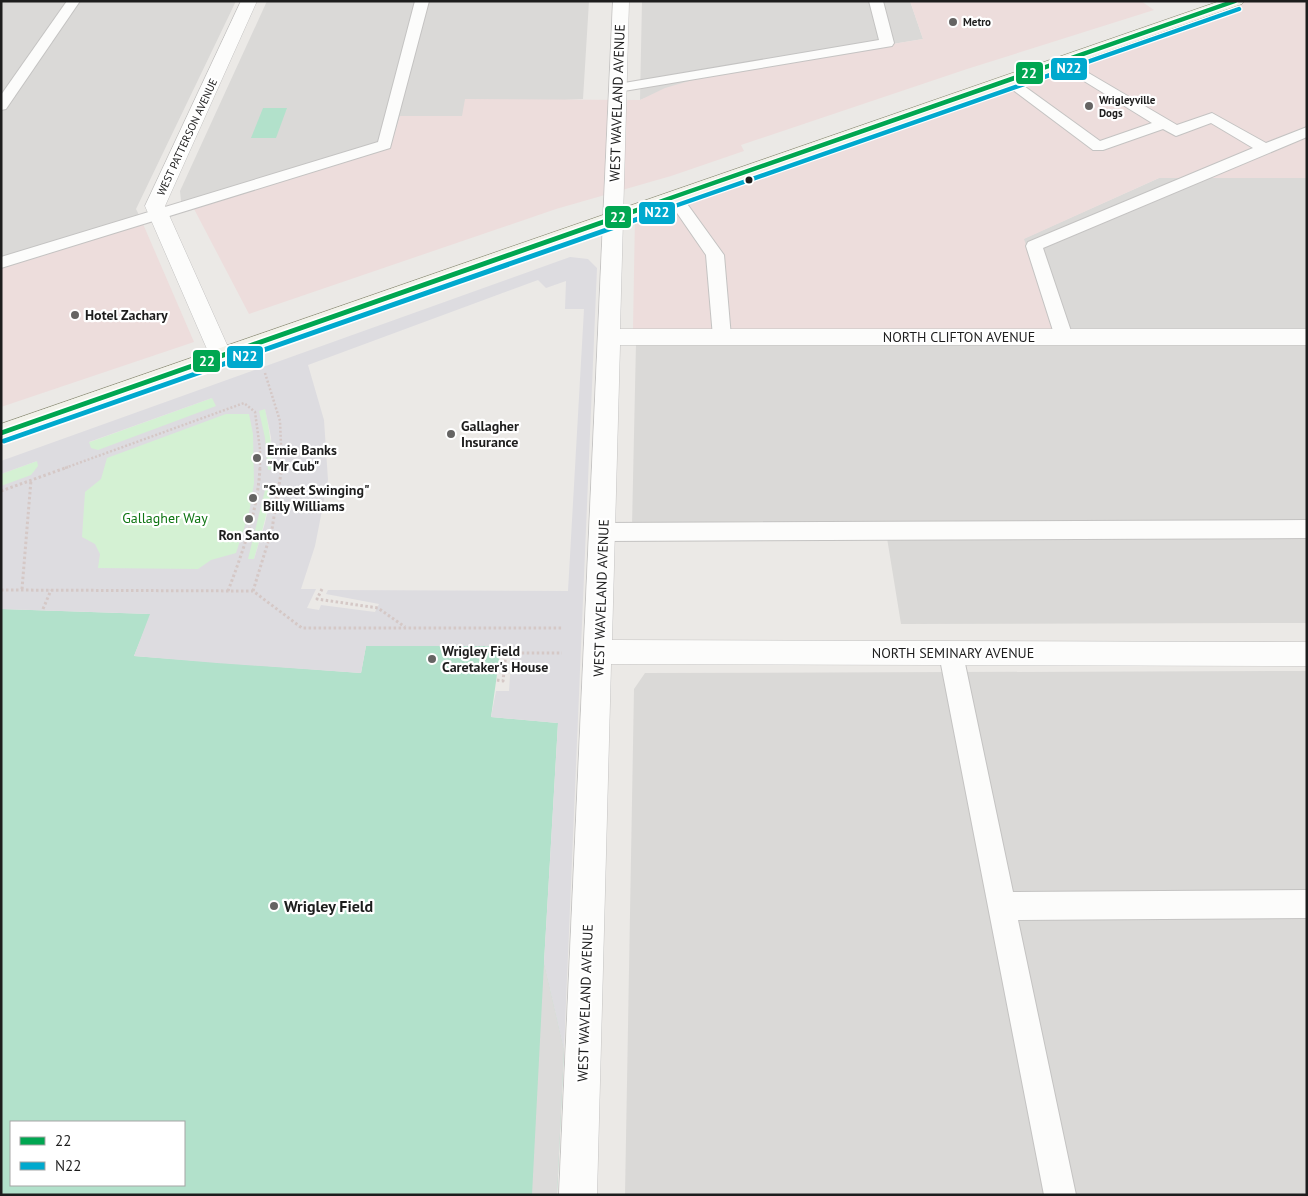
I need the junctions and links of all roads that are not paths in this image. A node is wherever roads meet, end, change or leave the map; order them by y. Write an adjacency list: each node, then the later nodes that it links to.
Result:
1 (74, 1): 10 (lane)
2 (249, 1): 15 (street, WEST PATTERSON AVENUE)
3 (422, 1): 15 (lane)
4 (621, 1): 9 (street, WEST WAVELAND AVENUE)
5 (876, 1): 9 (lane)
6 (1236, 1): 7 (main road)
7 (1063, 62): 8 (main road); 11 (lane)
8 (1008, 81): 11 (lane); 14 (main road)
9 (618, 88): 16 (street, WEST WAVELAND AVENUE)
10 (1, 106)
11 (1164, 124): 13 (lane)
12 (1307, 131): 13 (lane)
13 (1266, 148): 21 (lane)
14 (674, 197): 16 (main road); 20 (lane)
15 (159, 215): 17 (lane); 22 (street, WEST PATTERSON AVENUE)
16 (615, 218): 19 (street, WEST WAVELAND AVENUE); 22 (main road)
17 (1, 263)
18 (1307, 336): 21 (street, NORTH CLIFTON AVENUE)
19 (610, 337): 20 (street, NORTH CLIFTON AVENUE); 25 (street, WEST WAVELAND AVENUE)
20 (722, 337): 21 (street, NORTH CLIFTON AVENUE)
21 (1064, 337)
22 (221, 356): 23 (main road)
23 (1, 433)
24 (1307, 529): 25 (lane)
25 (603, 532): 26 (street, WEST WAVELAND AVENUE)
26 (599, 652): 27 (street, NORTH SEMINARY AVENUE); 31 (street, WEST WAVELAND AVENUE)
27 (951, 654): 28 (street, NORTH SEMINARY AVENUE); 30 (lane)
28 (1307, 654)
29 (1307, 904): 30 (lane)
30 (1002, 906): 32 (lane)
31 (578, 1195)
32 (1060, 1195)

